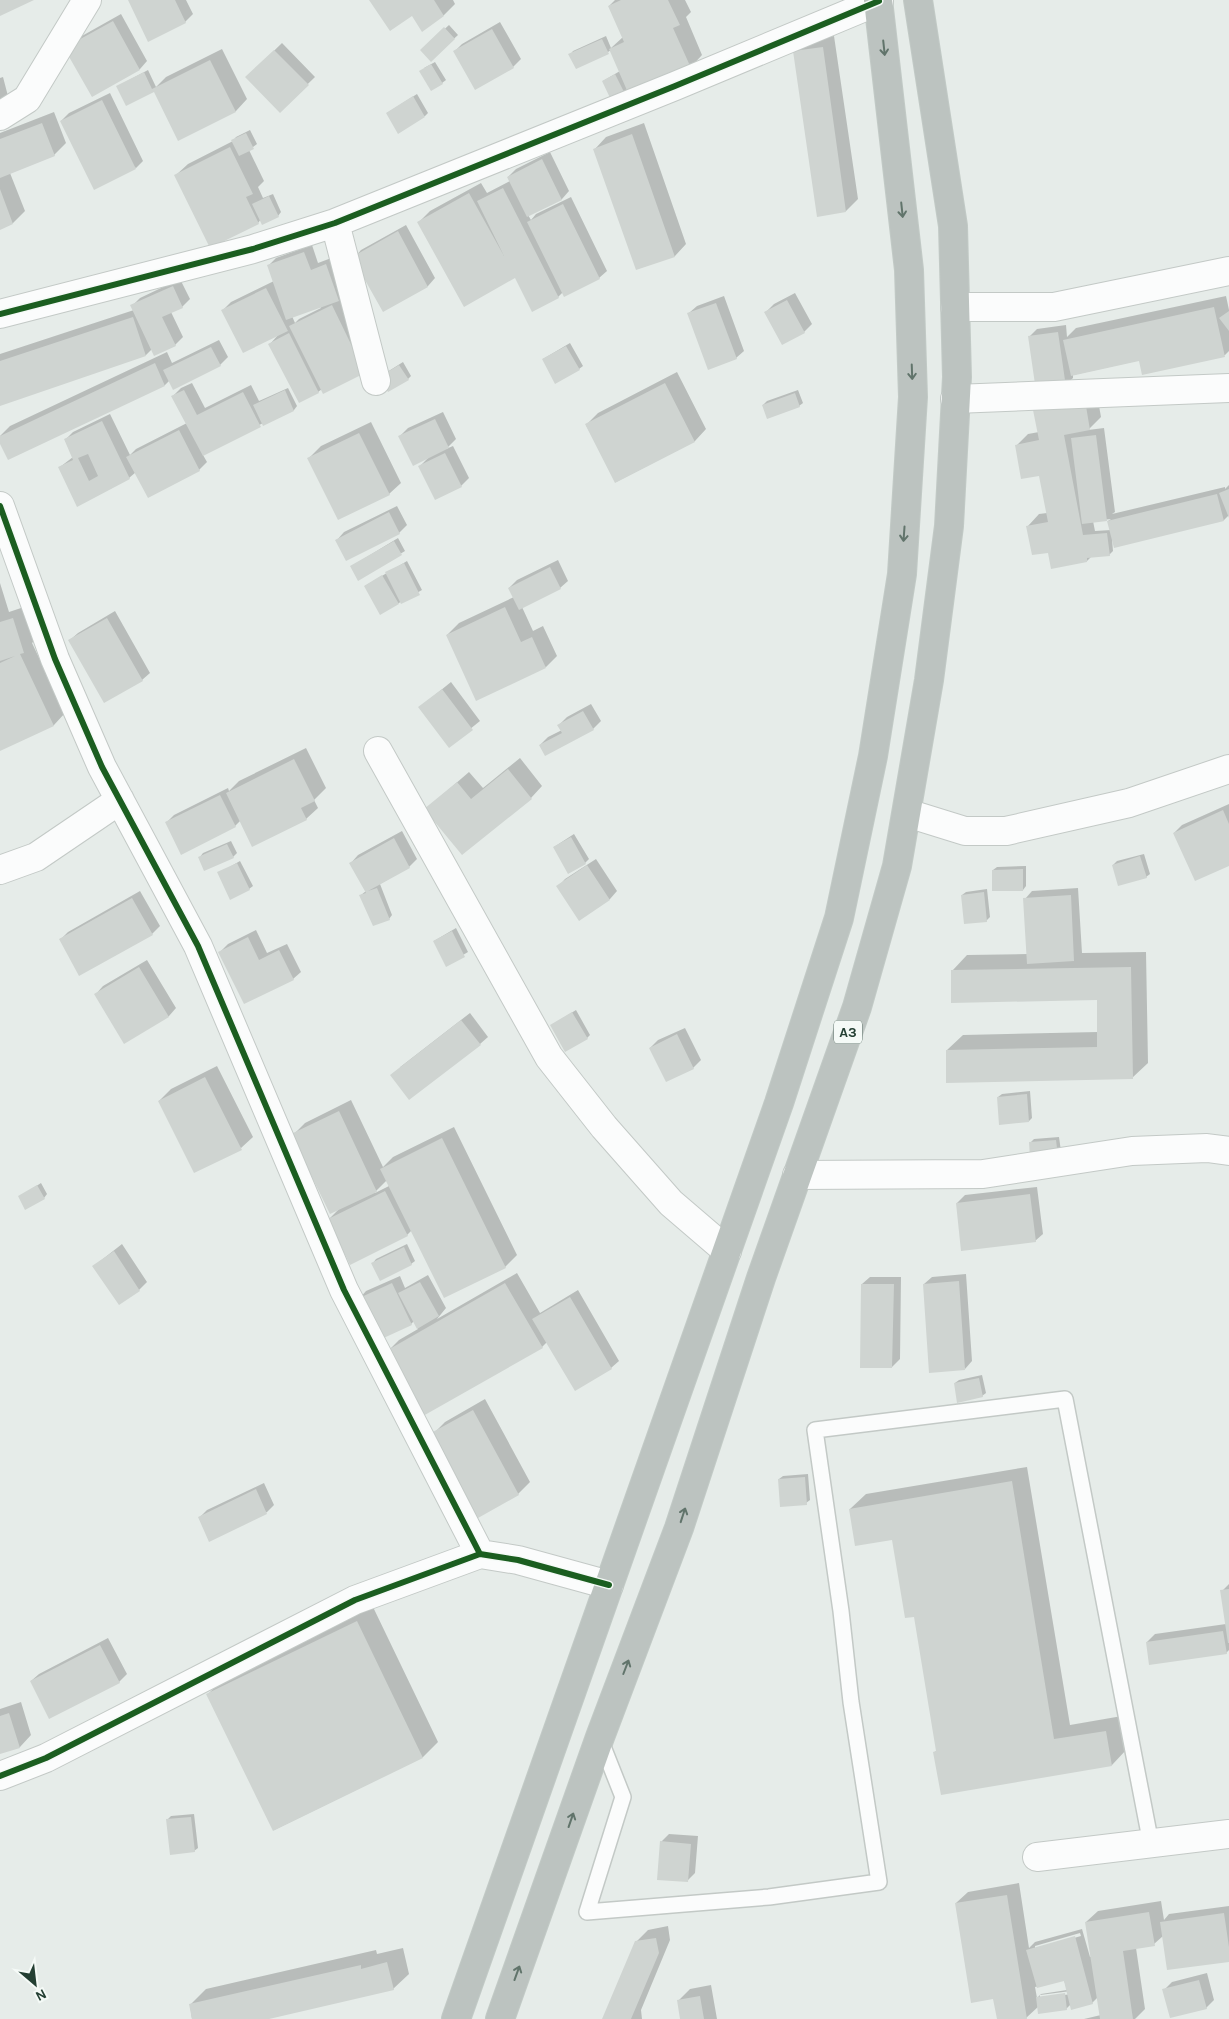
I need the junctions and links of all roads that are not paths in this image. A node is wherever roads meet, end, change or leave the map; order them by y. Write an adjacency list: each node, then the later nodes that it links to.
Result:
1 (87, 0): 4 (street)
2 (878, 0): 5 (street); 20 (highway, one-way to 20)
3 (918, 0): 7 (highway, A3)
4 (0, 116)
5 (335, 223): 8 (street); 9 (street)
6 (1229, 271): 7 (street)
7 (955, 308): 11 (highway, A3)
8 (0, 314)
9 (376, 381)
10 (1229, 388): 11 (street)
11 (955, 399): 16 (highway, A3)
12 (0, 506): 15 (street)
13 (378, 751): 20 (street)
14 (1229, 769): 16 (street)
15 (120, 800): 17 (street); 21 (street)
16 (906, 813): 19 (highway, A3)
17 (0, 870)
18 (1229, 1151): 19 (street)
19 (798, 1175): 23 (highway, A3, one-way to 19)
20 (727, 1251): 22 (highway)
21 (480, 1554): 22 (street); 24 (street)
22 (609, 1584): 28 (highway)
23 (600, 1737): 26 (lane); 29 (highway, A3, one-way to 23)
24 (0, 1776)
25 (1229, 1834): 26 (street)
26 (1151, 1844): 27 (street)
27 (1037, 1857)
28 (456, 2019)
29 (500, 2019)

